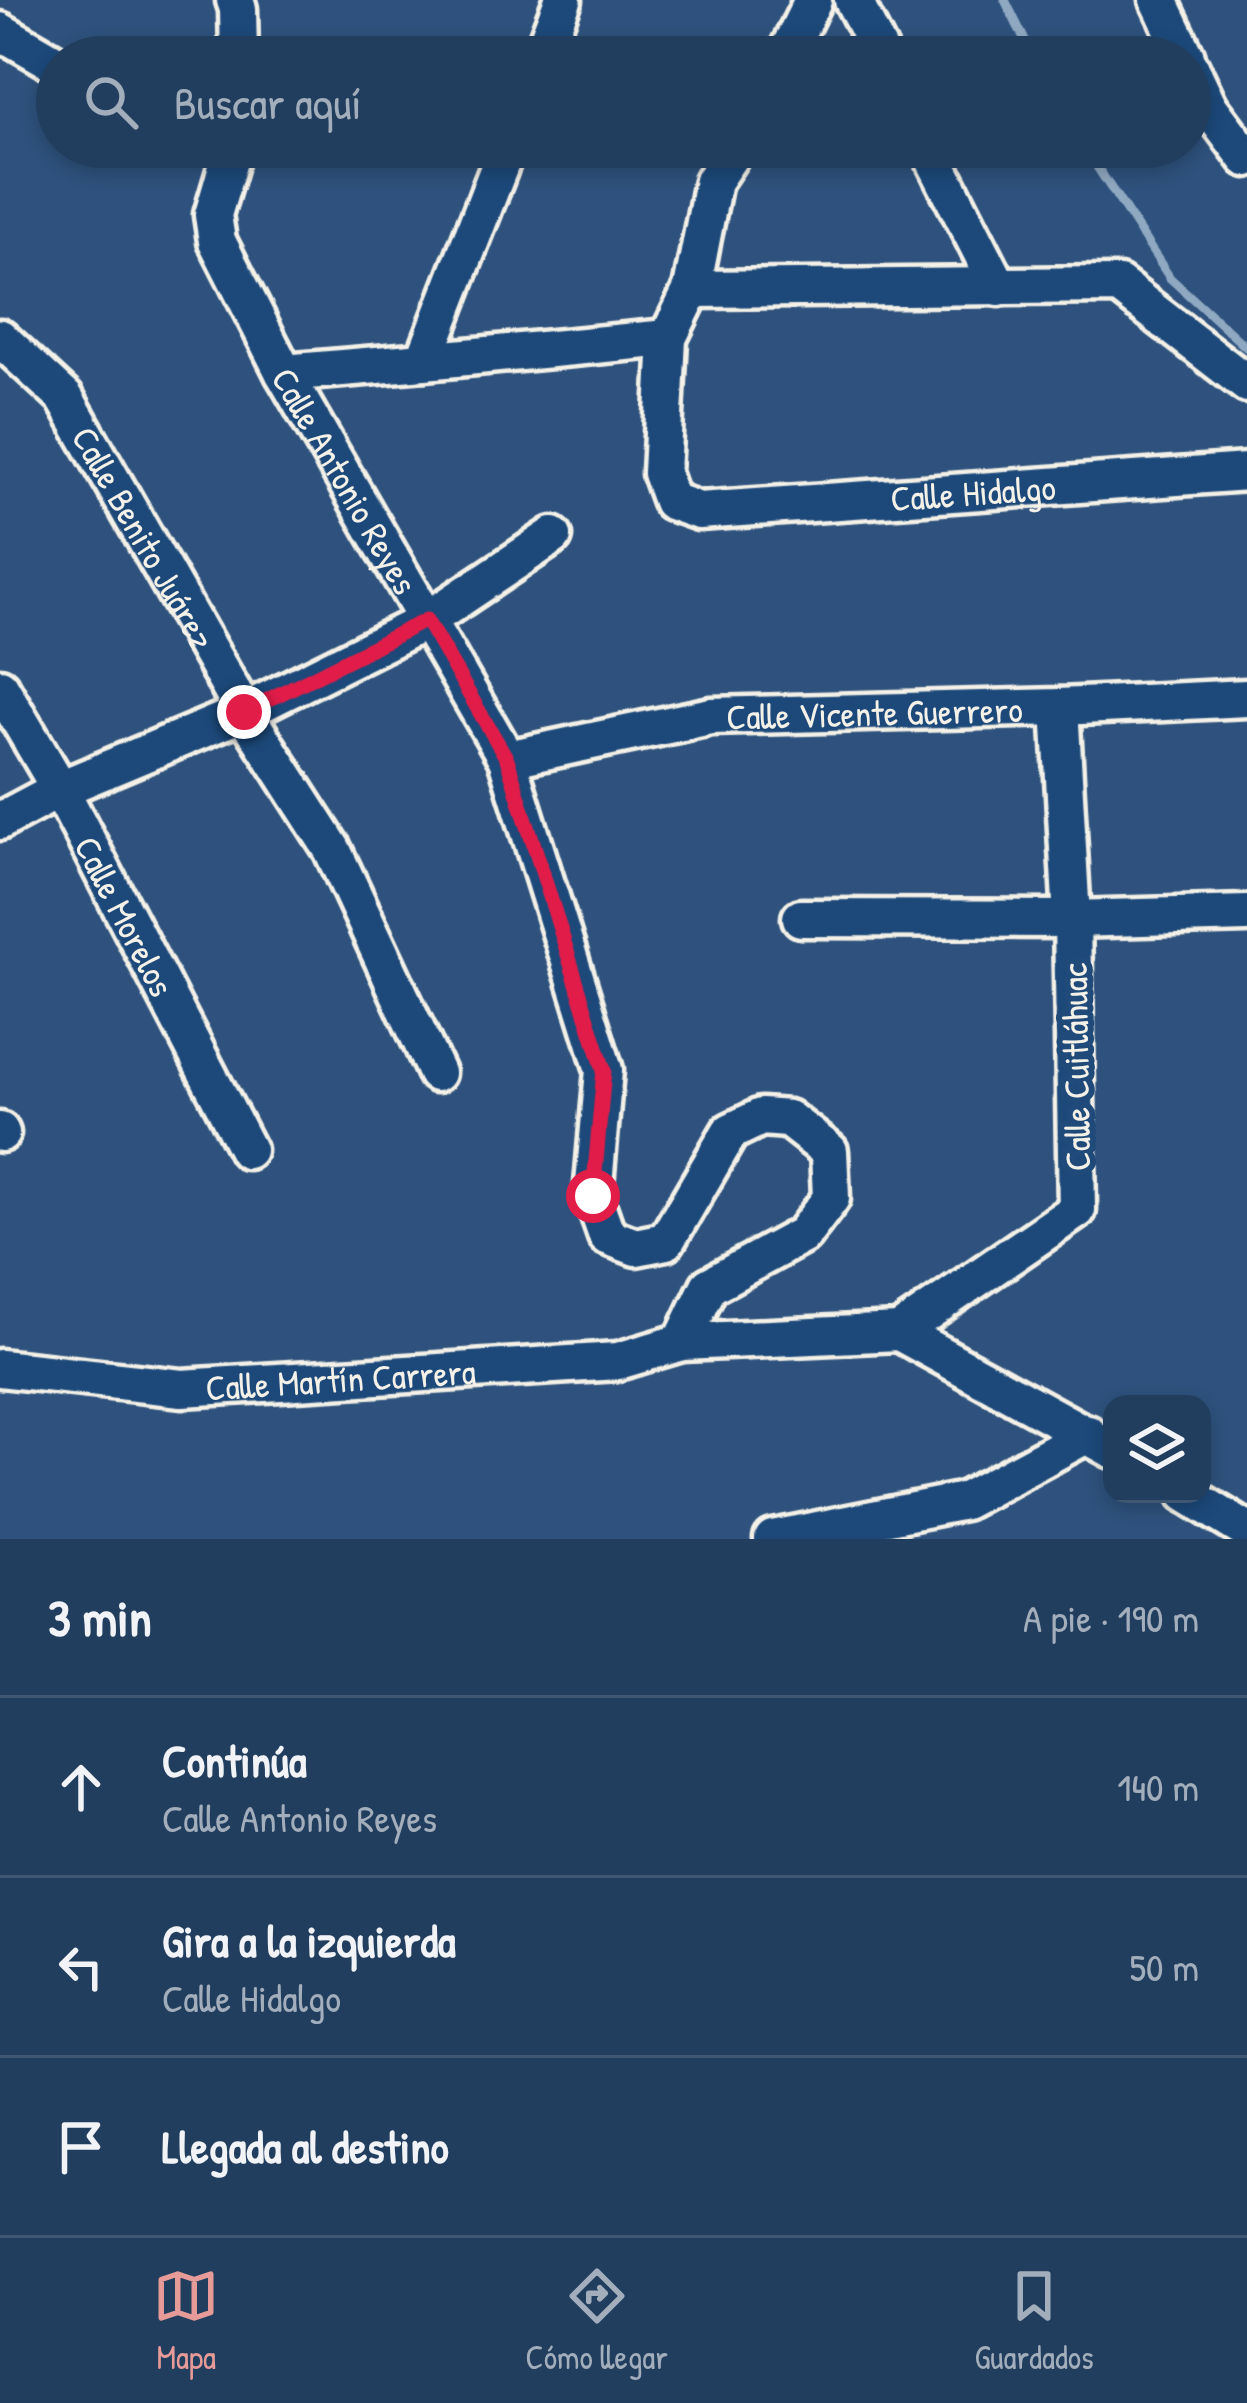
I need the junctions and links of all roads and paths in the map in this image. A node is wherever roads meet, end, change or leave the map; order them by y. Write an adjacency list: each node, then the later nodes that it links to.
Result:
1 (10, 0): 7 (street)
2 (235, 0): 8 (street)
3 (563, 0): 9 (street)
4 (813, 0): 10 (street)
5 (853, 0): 11 (street)
6 (1160, 0): 12 (street)
7 (0, 32): 13 (street)
8 (238, 36)
9 (549, 36)
10 (794, 36)
11 (871, 36)
12 (1176, 36)
13 (36, 52)
14 (1211, 110): 15 (street)
15 (1247, 158)
16 (227, 168): 25 (street, Calle Antonio Reyes)
17 (498, 168): 24 (street)
18 (722, 168): 21 (street)
19 (939, 168): 20 (street)
20 (999, 287): 21 (street); 26 (street)
21 (692, 289): 23 (street)
22 (0, 338): 33 (street, Calle Benito Juárez)
23 (668, 338): 24 (street); 27 (street, Calle Hidalgo)
24 (424, 362): 25 (street)
25 (284, 373): 29 (street, Calle Antonio Reyes)
26 (1247, 384)
27 (1247, 472)
28 (553, 536): 29 (street)
29 (426, 620): 33 (street); 34 (street, Calle Antonio Reyes)
30 (0, 687): 35 (street, Calle Morelos)
31 (1247, 698): 32 (street, Calle Vicente Guerrero)
32 (1060, 707): 34 (street, Calle Vicente Guerrero); 39 (street, Calle Cuitláhuac)
33 (244, 712): 35 (street); 40 (street, Calle Benito Juárez)
34 (507, 759): 43 (street, Calle Antonio Reyes)
35 (60, 789): 36 (street); 41 (street, Calle Morelos)
36 (0, 821)
37 (1247, 914): 39 (street)
38 (801, 918): 39 (street)
39 (1072, 919): 42 (street, Calle Cuitláhuac)
40 (436, 1073)
41 (247, 1150)
42 (899, 1332): 43 (street); 45 (street)
43 (682, 1342): 44 (street, Calle Martín Carrera)
44 (0, 1368)
45 (1100, 1442): 48 (street)
46 (1201, 1503): 47 (street)
47 (1247, 1531)
48 (773, 1539)

